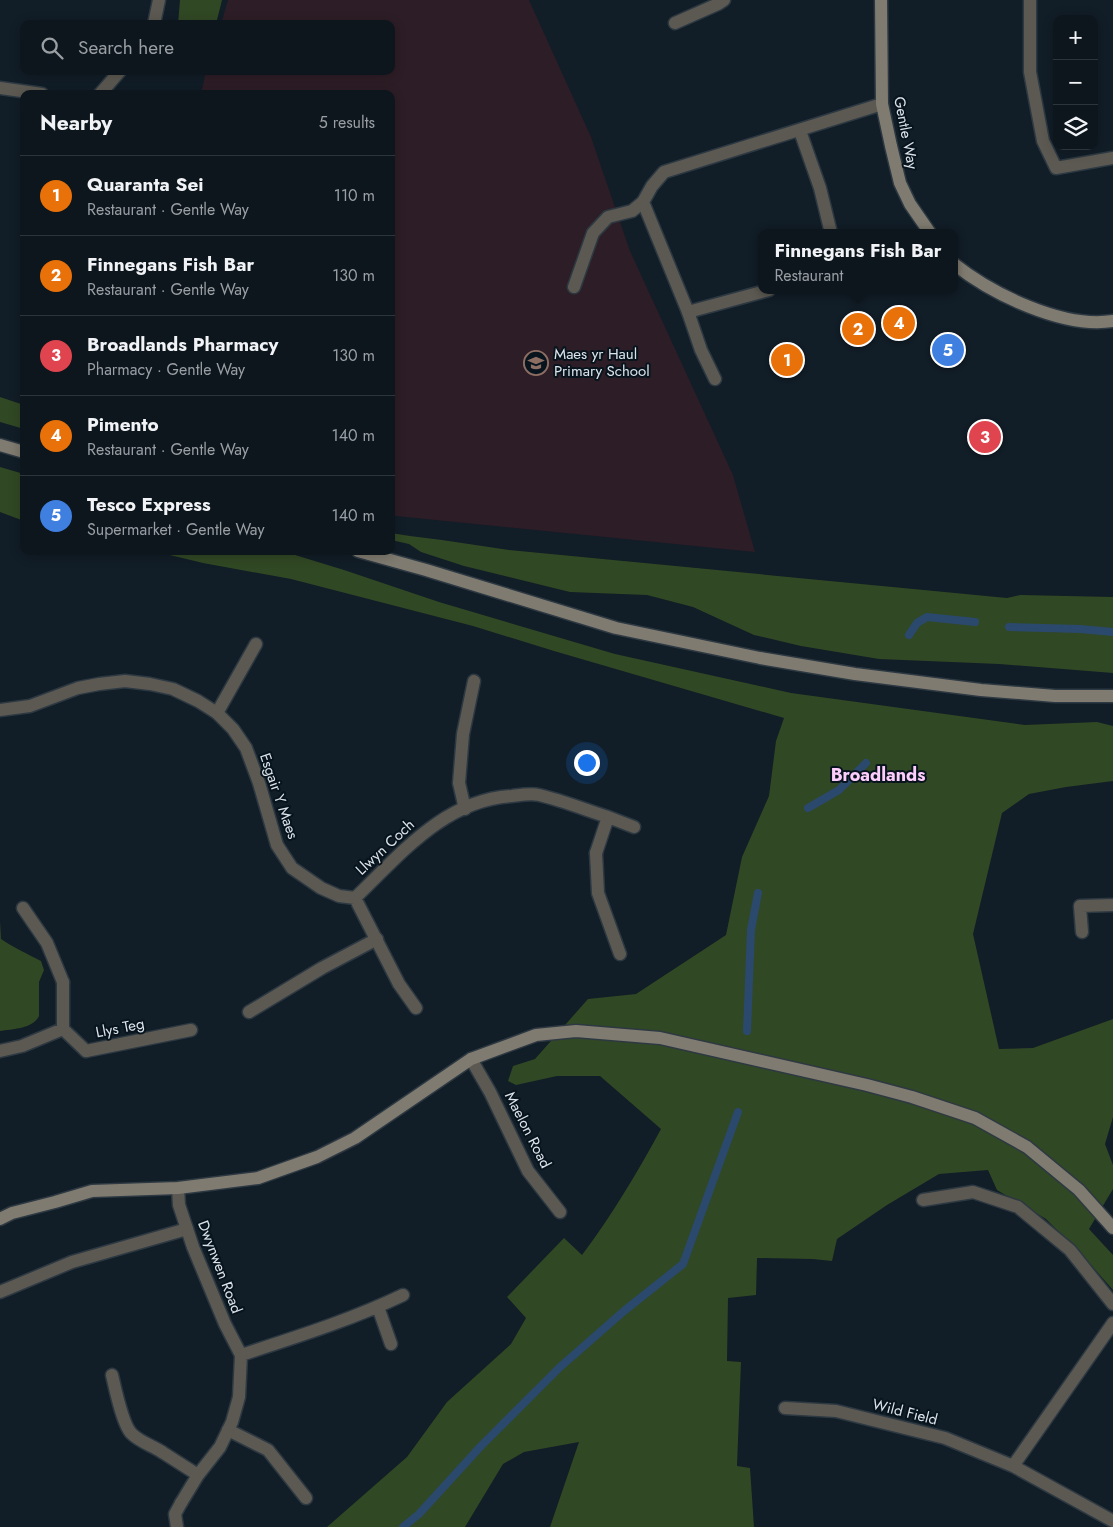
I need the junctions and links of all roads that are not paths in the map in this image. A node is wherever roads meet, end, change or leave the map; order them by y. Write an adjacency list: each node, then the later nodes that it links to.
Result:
1 (159, 0): 5 (street)
2 (724, 0): 6 (street)
3 (881, 0): 11 (street, Gentle Way)
4 (1030, 0): 13 (street)
5 (155, 20)
6 (675, 23)
7 (117, 75): 9 (street)
8 (0, 88): 10 (street)
9 (103, 90)
10 (20, 91)
11 (882, 104): 12 (street); 16 (street, Gentle Way)
12 (800, 131): 14 (street); 15 (street)
13 (1113, 158)
14 (643, 202): 18 (street); 20 (street)
15 (830, 229)
16 (927, 229)
17 (958, 267): 21 (street)
18 (574, 287)
19 (758, 293): 20 (street)
20 (688, 312): 22 (street)
21 (1113, 321)
22 (715, 379)
23 (0, 445): 24 (street)
24 (20, 451)
25 (372, 555): 28 (street)
26 (256, 644): 30 (street)
27 (474, 681): 31 (street)
28 (1113, 696)
29 (0, 710): 30 (street, Esgair Y Maes)
30 (218, 713): 34 (street, Esgair Y Maes)
31 (465, 809): 32 (street, Llwyn Coch); 34 (street, Llwyn Coch)
32 (608, 817): 33 (street, Llwyn Coch); 39 (street)
33 (634, 827)
34 (356, 898): 38 (street)
35 (1113, 905): 37 (street)
36 (23, 908): 42 (street)
37 (1082, 932)
38 (376, 939): 40 (street); 41 (street)
39 (620, 954)
40 (416, 1008)
41 (249, 1012)
42 (63, 1029): 43 (street, Llys Teg); 44 (street)
43 (191, 1030)
44 (0, 1051)
45 (471, 1060): 46 (street); 48 (street, Maelon Road); 50 (street)
46 (178, 1188): 49 (street); 51 (street, Dwynwen Road)
47 (923, 1200): 54 (street)
48 (560, 1212)
49 (0, 1219)
50 (1113, 1228)
51 (187, 1229): 52 (street); 58 (street, Dwynwen Road)
52 (0, 1292)
53 (403, 1295): 55 (street)
54 (1113, 1304)
55 (378, 1307): 57 (street); 58 (street)
56 (1113, 1323): 62 (street)
57 (391, 1344)
58 (241, 1355): 61 (street)
59 (112, 1375): 63 (street)
60 (785, 1408): 62 (street, Wild Field)
61 (228, 1430): 63 (street); 64 (street)
62 (1014, 1466): 65 (street, Wild Field)
63 (198, 1475): 66 (street)
64 (306, 1498)
65 (1113, 1521)
66 (177, 1527)

